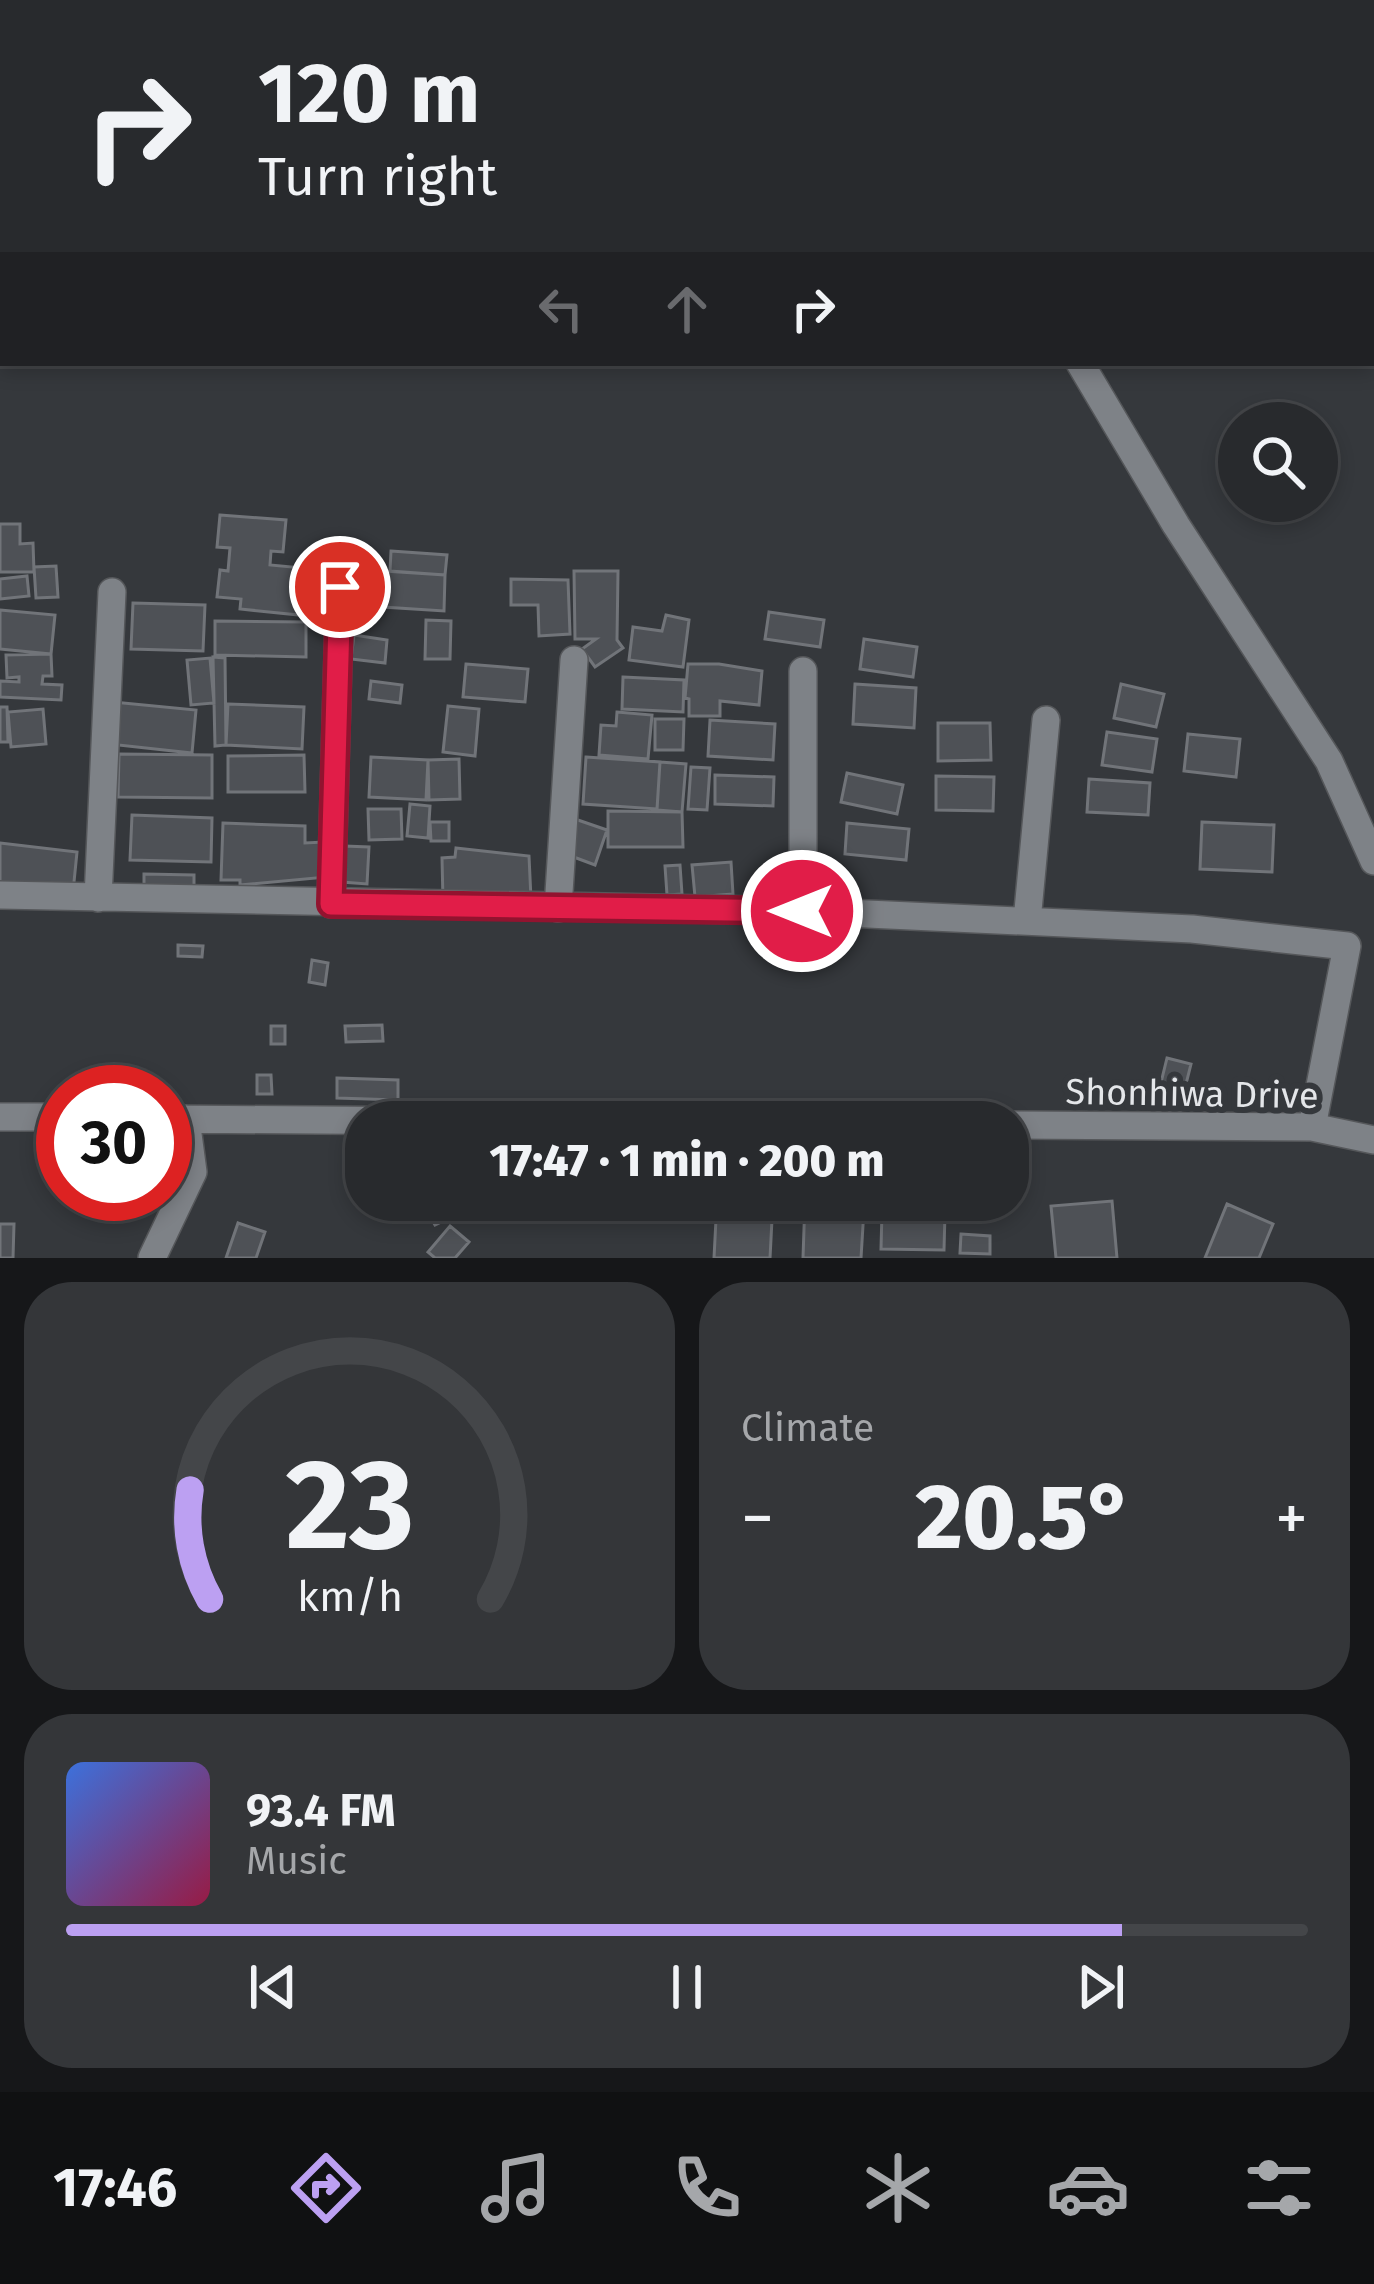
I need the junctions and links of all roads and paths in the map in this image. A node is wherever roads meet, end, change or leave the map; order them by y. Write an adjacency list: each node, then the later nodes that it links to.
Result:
1 (1082, 366): 7 (street)
2 (340, 587): 10 (street)
3 (112, 592): 9 (street)
4 (574, 660): 11 (street)
5 (803, 670): 12 (street)
6 (1046, 720): 13 (street)
7 (1374, 861)
8 (0, 895): 9 (street)
9 (98, 898): 10 (street)
10 (331, 904): 11 (street)
11 (558, 908): 12 (street)
12 (802, 911): 13 (street)
13 (1027, 921): 14 (street)
14 (1360, 945): 20 (street)
15 (0, 1117): 16 (street)
16 (36, 1118)
17 (192, 1119): 18 (street)
18 (345, 1120)
19 (1029, 1125): 20 (street, Shonhiwa Drive)
20 (1312, 1127): 21 (street, Shonhiwa Drive)
21 (1374, 1139)
22 (170, 1221): 23 (street)
23 (152, 1258)

